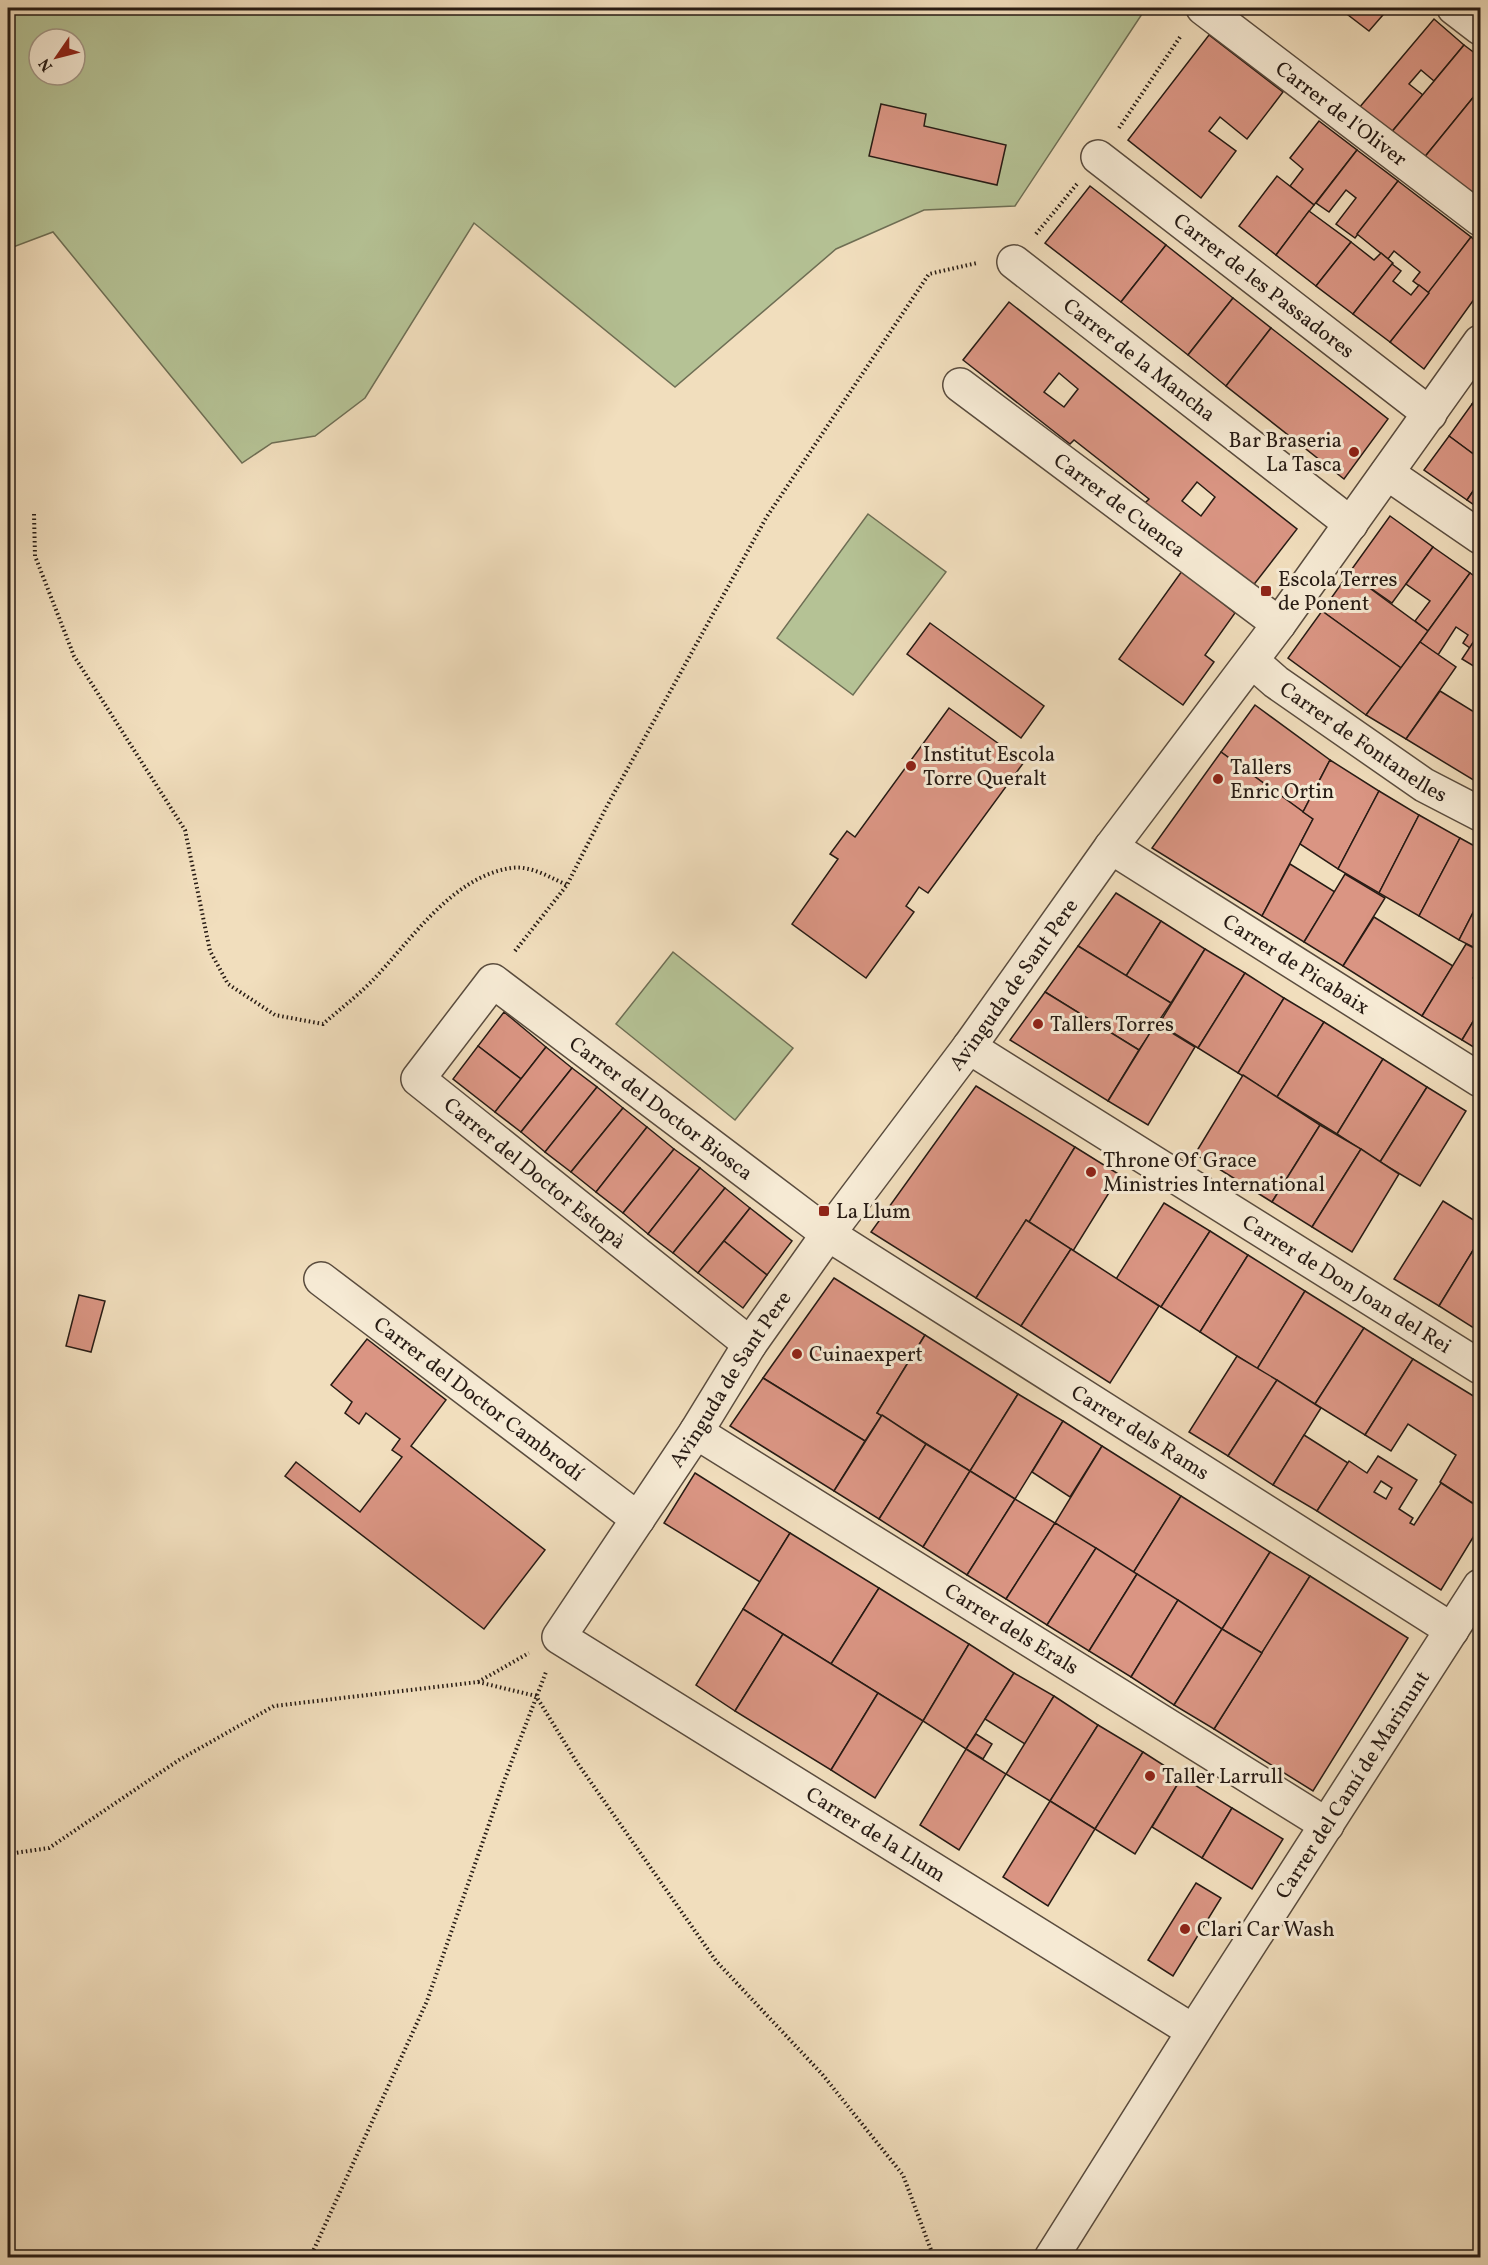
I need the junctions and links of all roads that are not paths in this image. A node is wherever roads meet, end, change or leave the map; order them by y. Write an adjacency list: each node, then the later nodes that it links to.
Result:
1 (1203, 8): 5 (street, Carrer de l'Oliver)
2 (1454, 8): 3 (street)
3 (1480, 28)
4 (1098, 157): 9 (street, Carrer de les Passadores)
5 (1480, 219)
6 (1014, 262): 11 (street, Carrer de la Mancha)
7 (1480, 342): 9 (street, Avinguda de Sant Pere)
8 (960, 384): 13 (street, Carrer de Cuenca)
9 (1430, 414): 10 (street, Avinguda de Sant Pere)
10 (1387, 474): 11 (street, Avinguda de Sant Pere); 12 (street)
11 (1351, 524): 13 (street, Avinguda de Sant Pere)
12 (1480, 537)
13 (1279, 624): 14 (street, Avinguda de Sant Pere)
14 (1252, 661): 15 (street, Carrer de Fontanelles); 16 (street, Avinguda de Sant Pere)
15 (1480, 814)
16 (1112, 847): 18 (street, Avinguda de Sant Pere); 19 (street, Carrer de Picabaix)
17 (493, 981): 20 (street, Carrer del Doctor Biosca); 22 (street, Carrer del Doctor Estopà)
18 (969, 1047): 20 (street, Avinguda de Sant Pere); 23 (street, Carrer de Don Joan del Rei)
19 (1480, 1080)
20 (828, 1234): 22 (street, Avinguda de Sant Pere); 27 (street, Carrer dels Rams)
21 (321, 1278): 25 (street, Carrer del Doctor Cambrodí)
22 (750, 1344): 24 (street, Avinguda de Sant Pere)
23 (1480, 1367)
24 (696, 1432): 25 (street, Avinguda de Sant Pere); 29 (street, Carrer dels Erals)
25 (638, 1519): 28 (street, Avinguda de Sant Pere)
26 (1480, 1586): 27 (street, Carrer del Camí de Marinunt)
27 (1452, 1630): 29 (street, Carrer del Camí de Marinunt)
28 (559, 1637): 30 (street, Carrer de la Llum)
29 (1327, 1824): 30 (street, Carrer del Camí de Marinunt)
30 (1193, 2031): 31 (street, Carrer del Camí de Marinunt)
31 (1052, 2258)

